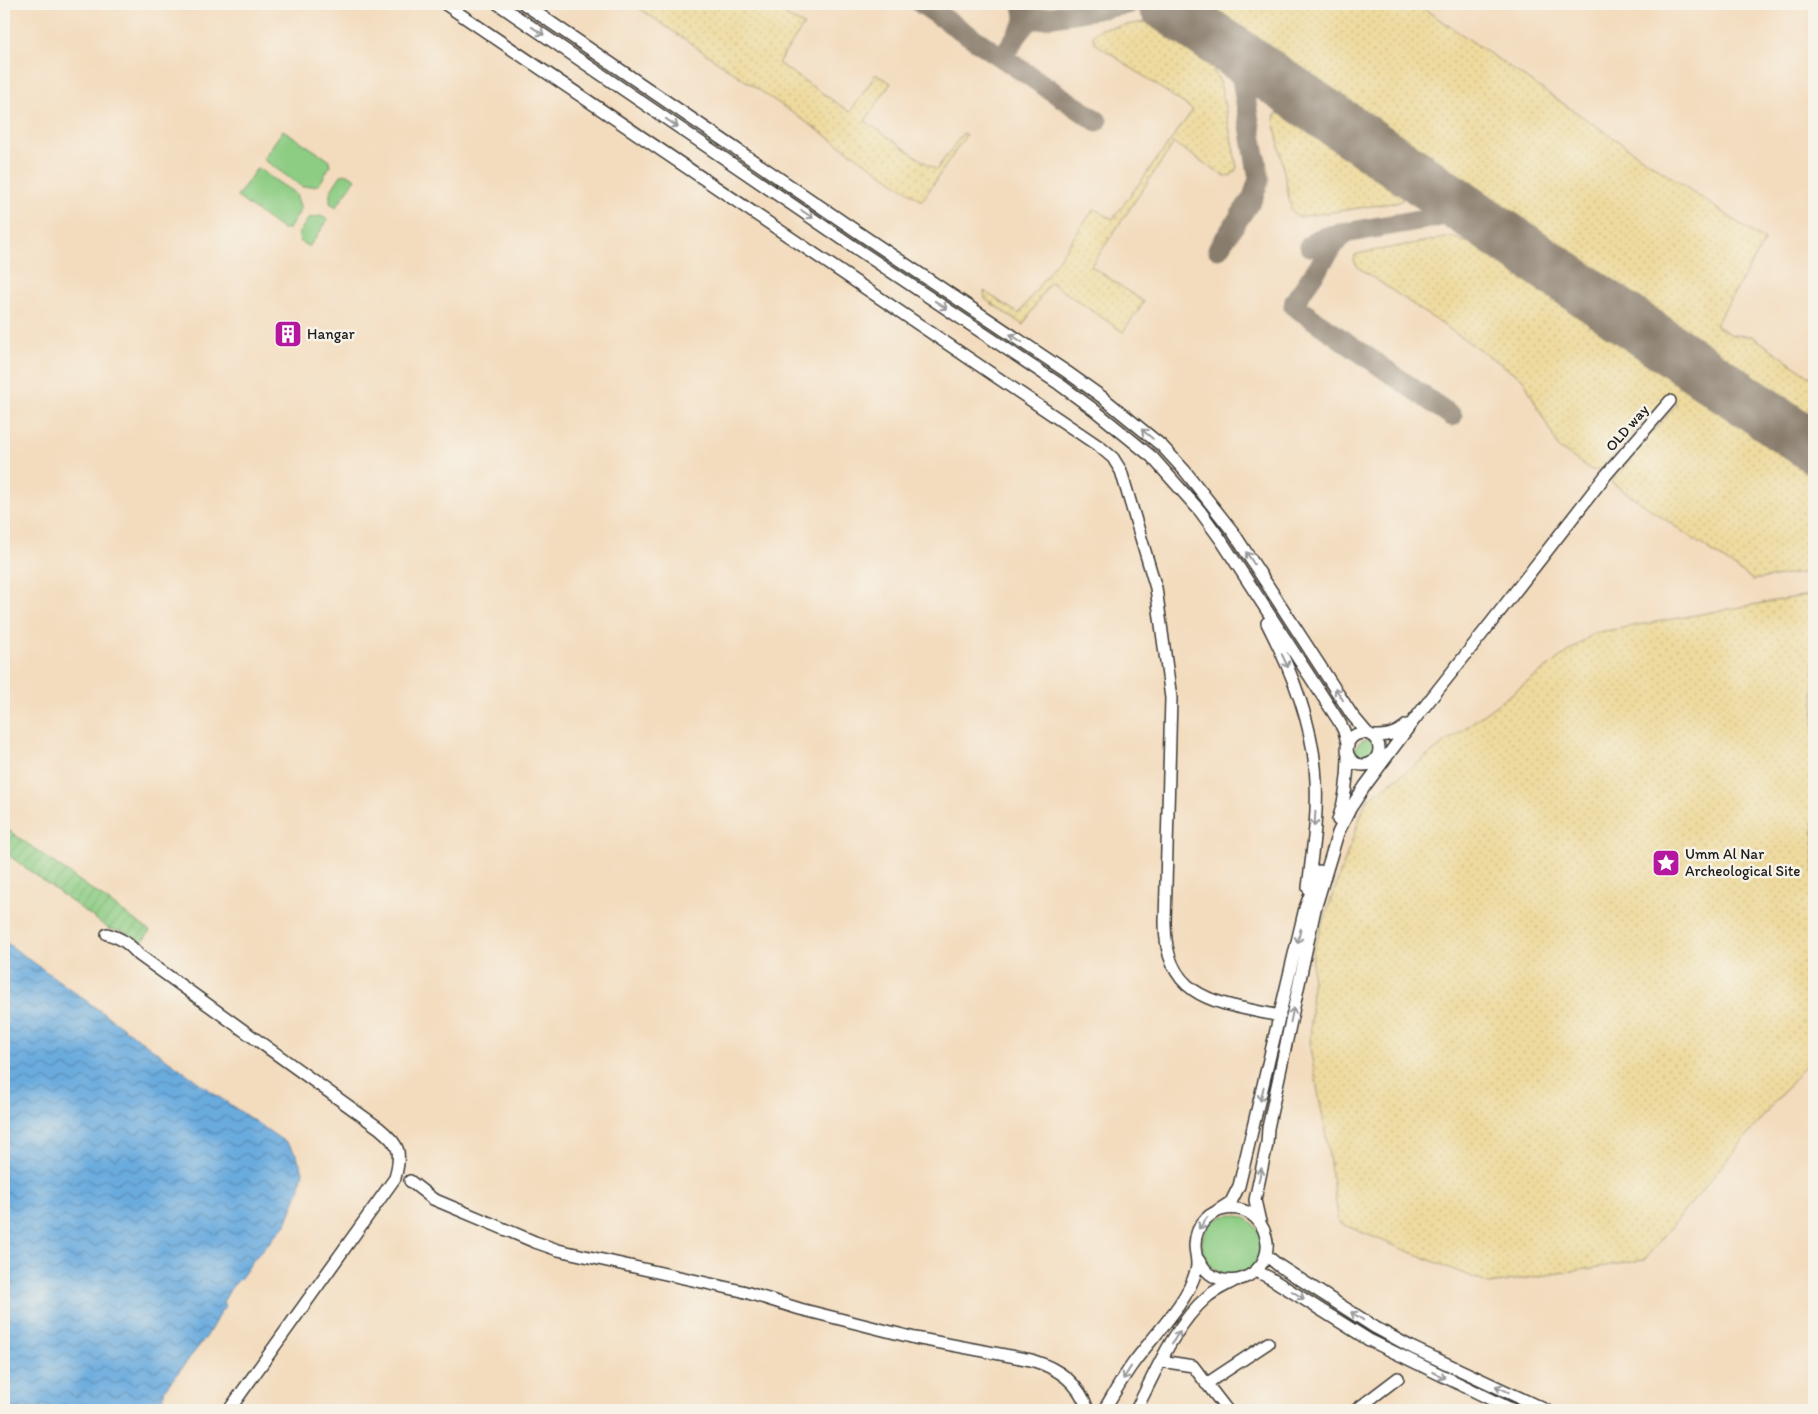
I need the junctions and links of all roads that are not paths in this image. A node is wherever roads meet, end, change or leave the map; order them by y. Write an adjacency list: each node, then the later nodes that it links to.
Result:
1 (445, 4): 14 (street)
2 (498, 4): 5 (street, one-way to 5)
3 (524, 4): 7 (street, one-way to 3)
4 (1670, 401): 6 (street, OLD way)
5 (1221, 540): 9 (street); 12 (street, one-way to 12)
6 (1414, 720): 7 (street); 8 (street, OLD way)
7 (1370, 735): 9 (street); 10 (street)
8 (1398, 741): 10 (street); 11 (street, OLD way)
9 (1348, 750): 10 (street); 12 (street)
10 (1376, 758): 11 (street)
11 (1365, 786): 17 (street, one-way to 11)
12 (1305, 908): 14 (street, one-way to 14)
13 (107, 934): 26 (street)
14 (1280, 1016): 16 (street, one-way to 16)
15 (410, 1181): 27 (street)
16 (1217, 1211): 17 (street); 19 (street, one-way to 19)
17 (1260, 1222): 18 (street)
18 (1266, 1254): 20 (street); 33 (street, one-way to 18)
19 (1198, 1259): 21 (street); 28 (street, one-way to 28)
20 (1256, 1271): 21 (street); 32 (street, one-way to 32)
21 (1235, 1280): 23 (street, one-way to 21)
22 (1268, 1343): 25 (street)
23 (1161, 1361): 25 (street); 29 (street)
24 (1398, 1378): 31 (street)
25 (1206, 1384): 30 (street)
26 (229, 1410)
27 (1088, 1410)
28 (1104, 1410)
29 (1136, 1410)
30 (1227, 1410)
31 (1356, 1410)
32 (1513, 1410)
33 (1546, 1410)

